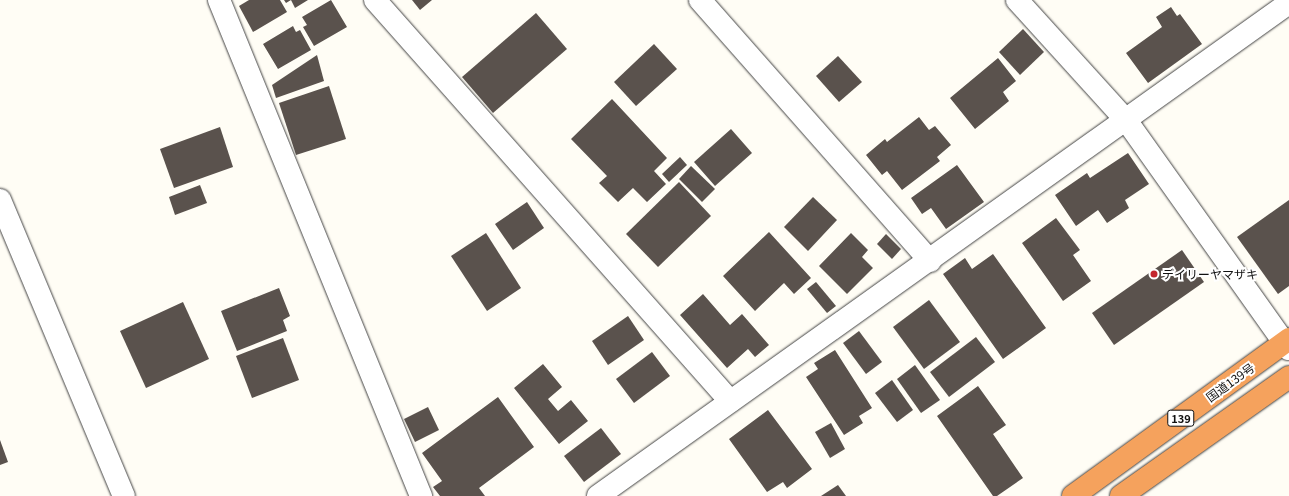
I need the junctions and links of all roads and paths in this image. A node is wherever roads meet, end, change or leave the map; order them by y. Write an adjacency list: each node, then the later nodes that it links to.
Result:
1 (219, 0): 13 (street)
2 (375, 0): 11 (street)
3 (700, 0): 8 (street)
4 (1017, 0): 6 (street)
5 (1289, 3): 6 (street)
6 (1126, 120): 8 (street); 9 (street)
7 (0, 200): 12 (street)
8 (930, 261): 11 (street)
9 (1287, 343): 15 (highway, 国道139号 / 139)
10 (1289, 378): 16 (highway, 139)
11 (730, 401): 14 (street)
12 (124, 496)
13 (422, 496)
14 (598, 496)
15 (1073, 496)
16 (1121, 496)

